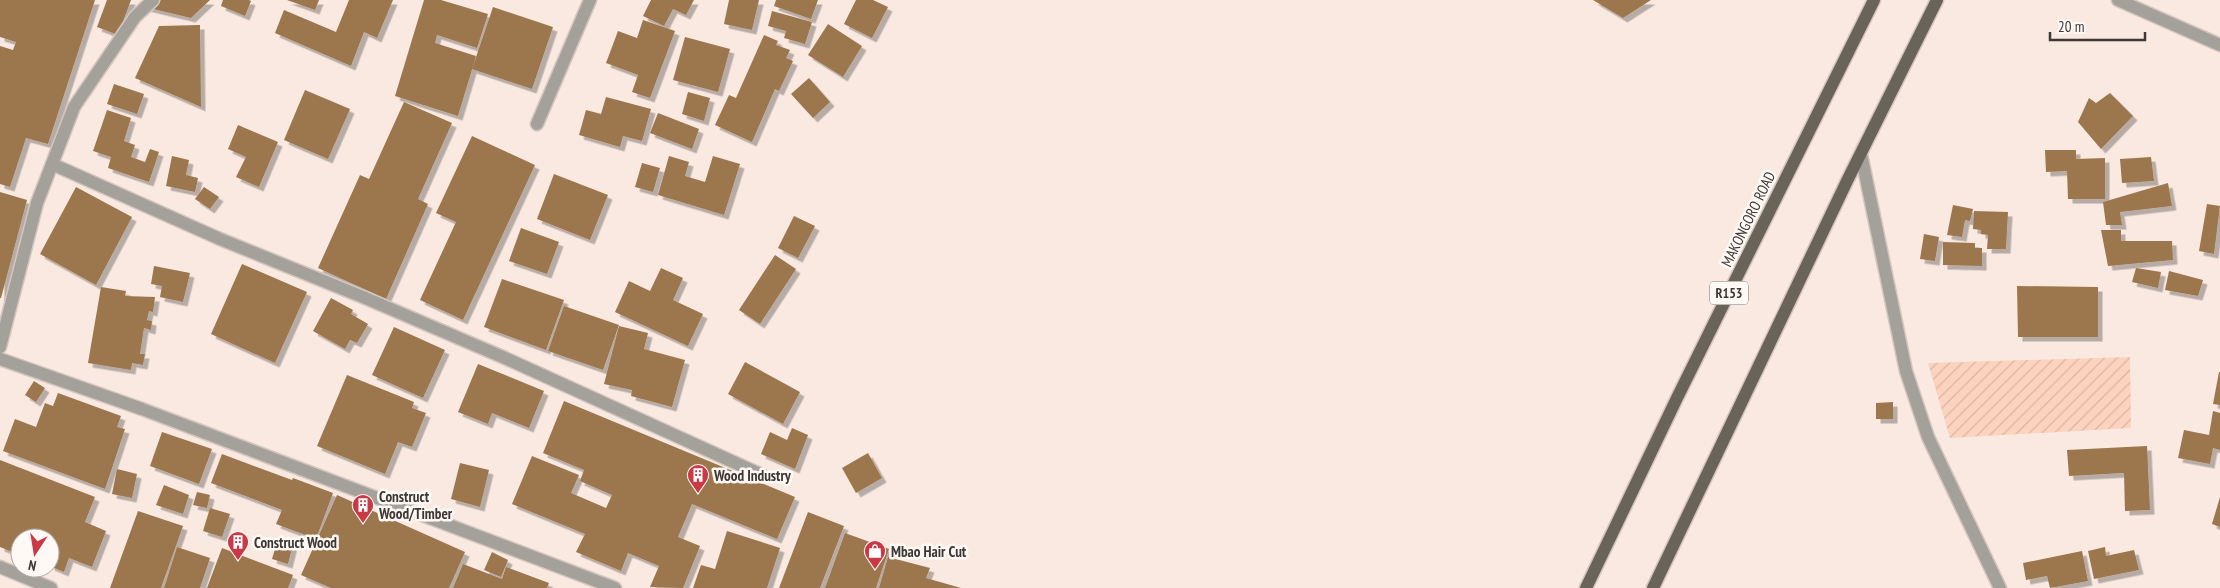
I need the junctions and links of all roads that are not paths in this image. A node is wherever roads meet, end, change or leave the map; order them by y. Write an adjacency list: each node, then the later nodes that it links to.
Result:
1 (153, 0): 9 (street)
2 (590, 0): 7 (street)
3 (1874, 0): 16 (main road, MAKONGORO ROAD / R153)
4 (1937, 0): 8 (main road)
5 (2118, 0): 6 (street)
6 (2220, 45)
7 (537, 124)
8 (1861, 154): 17 (main road); 18 (street)
9 (52, 164): 10 (street); 12 (street)
10 (0, 347)
11 (0, 359): 15 (street)
12 (762, 475)
13 (0, 567): 14 (street)
14 (51, 588)
15 (615, 588)
16 (1586, 588)
17 (1653, 588)
18 (2000, 588)

